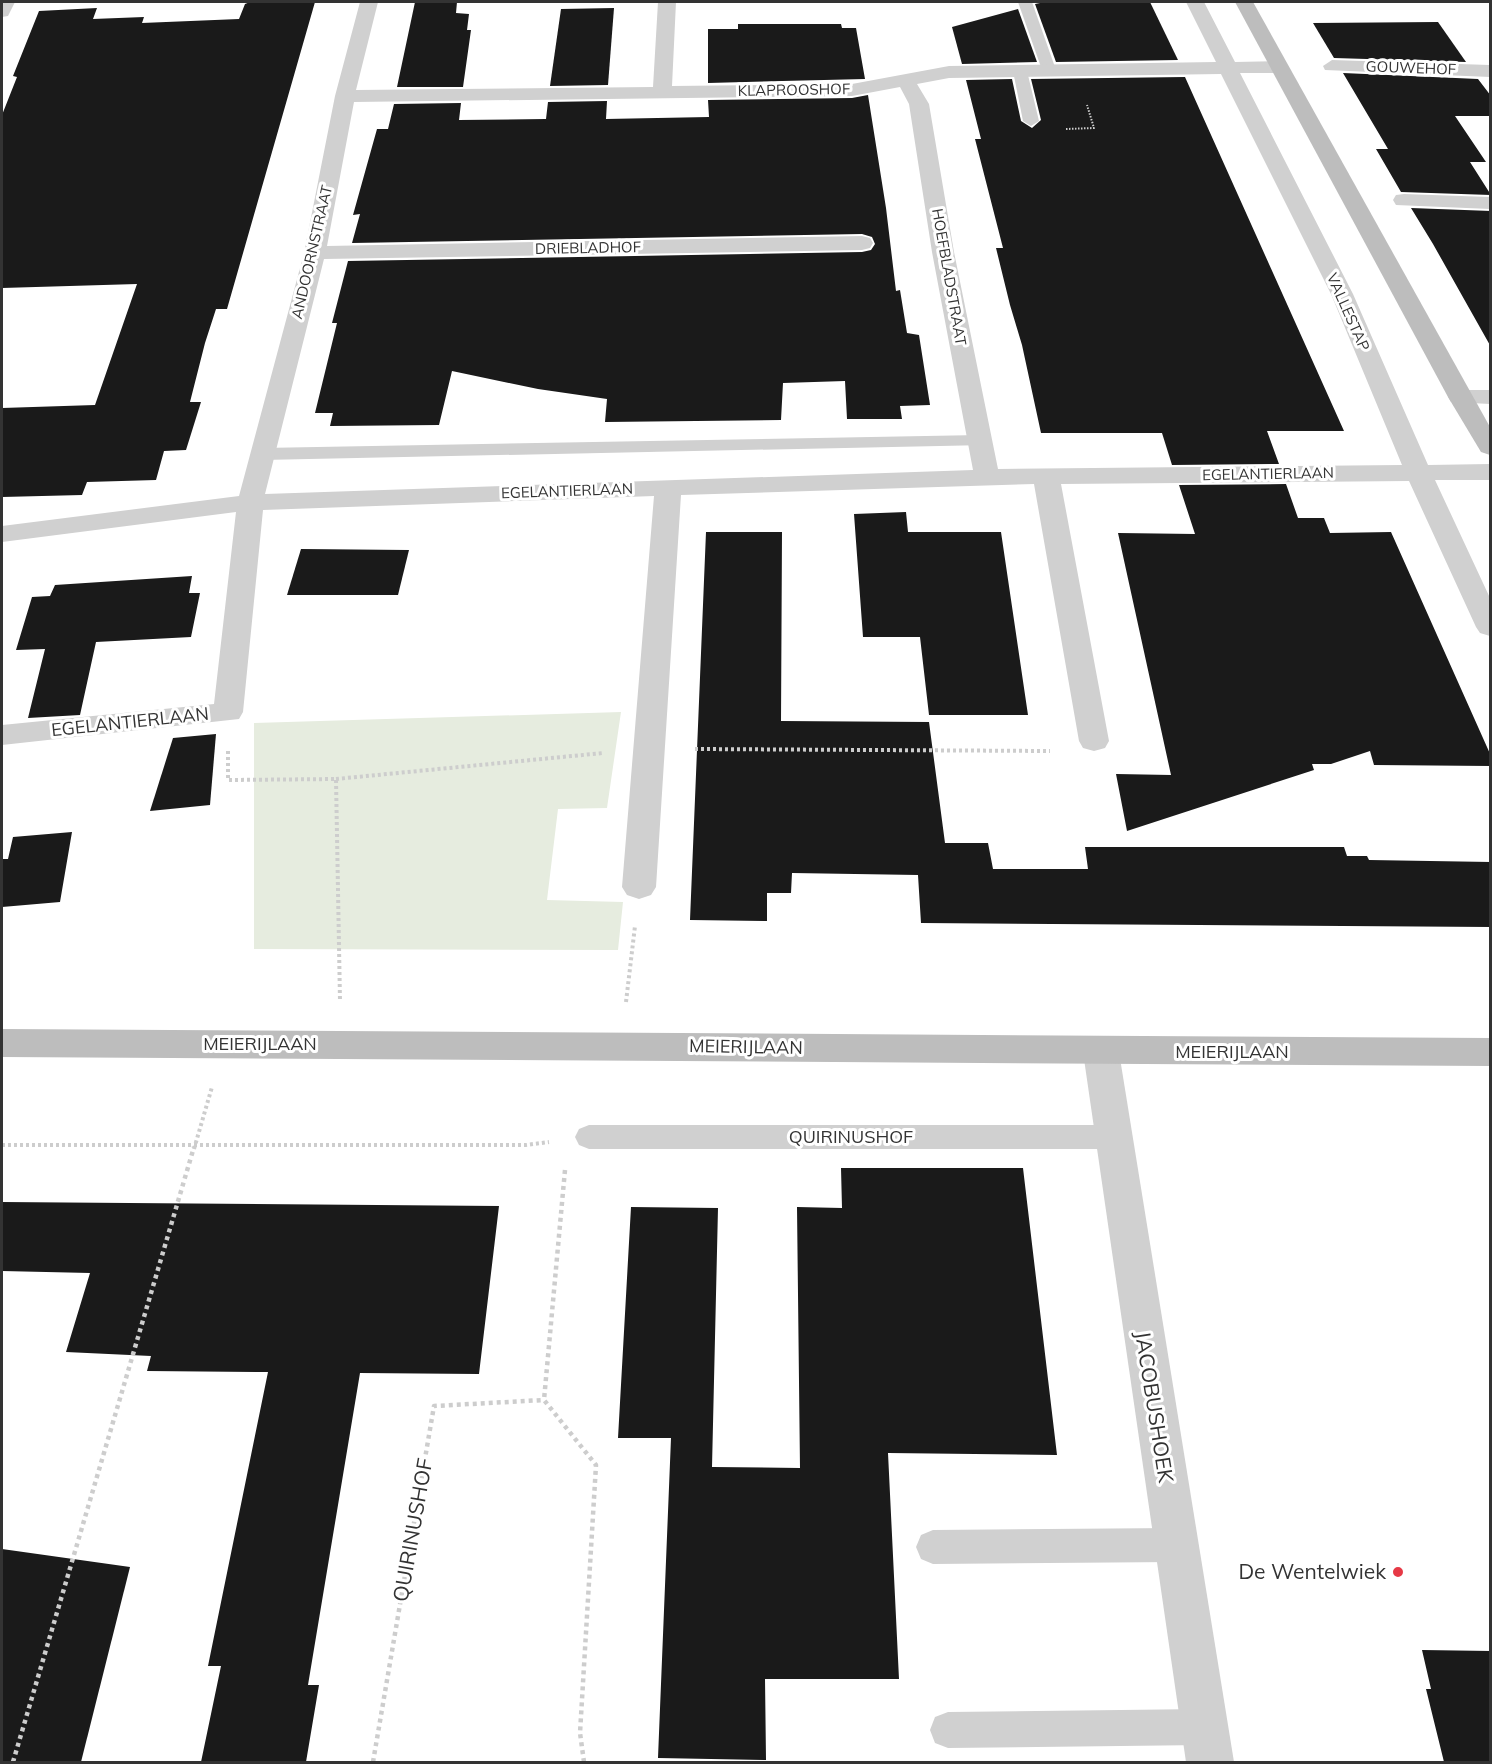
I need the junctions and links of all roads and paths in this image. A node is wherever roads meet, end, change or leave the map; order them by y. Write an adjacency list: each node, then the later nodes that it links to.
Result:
1 (6, 2): 7 (street)
2 (369, 2): 17 (street, ANDOORNSTRAAT)
3 (667, 2): 16 (street)
4 (1025, 2): 11 (lane)
5 (1195, 2): 9 (street, VALLESTAP)
6 (1244, 2): 10 (street)
7 (2, 12)
8 (1332, 66): 14 (street, GOUWEHOF)
9 (1228, 67): 10 (street, KLAPROOSHOF); 12 (street, KLAPROOSHOF); 29 (street, VALLESTAP)
10 (1278, 67): 23 (street)
11 (1049, 70): 12 (street, KLAPROOSHOF); 13 (street, KLAPROOSHOF)
12 (1077, 70): 18 (path)
13 (1020, 71): 15 (street, KLAPROOSHOF); 18 (lane)
14 (1491, 71)
15 (905, 79): 16 (street, KLAPROOSHOF); 25 (street, HOEFBLADSTRAAT)
16 (662, 92): 17 (street, KLAPROOSHOF)
17 (345, 96): 22 (street, ANDOORNSTRAAT)
18 (1031, 121)
19 (1404, 200): 20 (street)
20 (1491, 203)
21 (862, 243): 22 (street, DRIEBLADHOF)
22 (315, 253): 27 (street, ANDOORNSTRAAT)
23 (1460, 397): 24 (street); 26 (street)
24 (1491, 397)
25 (980, 441): 27 (lane); 31 (street, HOEFBLADSTRAAT)
26 (1491, 447)
27 (262, 454): 33 (street, ANDOORNSTRAAT)
28 (1491, 471): 29 (street, EGELANTIERLAAN)
29 (1418, 472): 30 (street, EGELANTIERLAAN); 35 (street, VALLESTAP)
30 (1046, 476): 31 (street, EGELANTIERLAAN); 38 (street)
31 (987, 477): 32 (street, EGELANTIERLAAN)
32 (668, 488): 33 (street, EGELANTIERLAAN); 39 (street)
33 (250, 502): 34 (street, EGELANTIERLAAN); 36 (street, EGELANTIERLAAN)
34 (2, 534)
35 (1491, 627)
36 (228, 711): 37 (street, EGELANTIERLAAN); 40 (path)
37 (2, 735)
38 (1094, 741): 39 (path)
39 (647, 749): 40 (path); 41 (street)
40 (336, 779): 44 (path)
41 (639, 887)
42 (2, 1043): 43 (street, MEIERIJLAAN)
43 (224, 1043): 44 (street, MEIERIJLAAN); 50 (path)
44 (340, 1044): 45 (street, MEIERIJLAAN)
45 (1101, 1052): 46 (street, MEIERIJLAAN); 48 (street, JACOBUSHOEK)
46 (1491, 1052)
47 (589, 1137): 48 (lane, QUIRINUSHOF)
48 (1113, 1137): 54 (street, JACOBUSHOEK)
49 (558, 1141): 50 (path)
50 (195, 1143): 51 (path); 58 (path)
51 (2, 1145)
52 (566, 1163): 53 (path)
53 (544, 1400): 59 (path, QUIRINUSHOF); 60 (path)
54 (1175, 1545): 55 (lane); 57 (street, JACOBUSHOEK)
55 (933, 1546)
56 (948, 1730): 57 (lane)
57 (1207, 1745)
58 (13, 1762)
59 (373, 1762)
60 (584, 1762)

